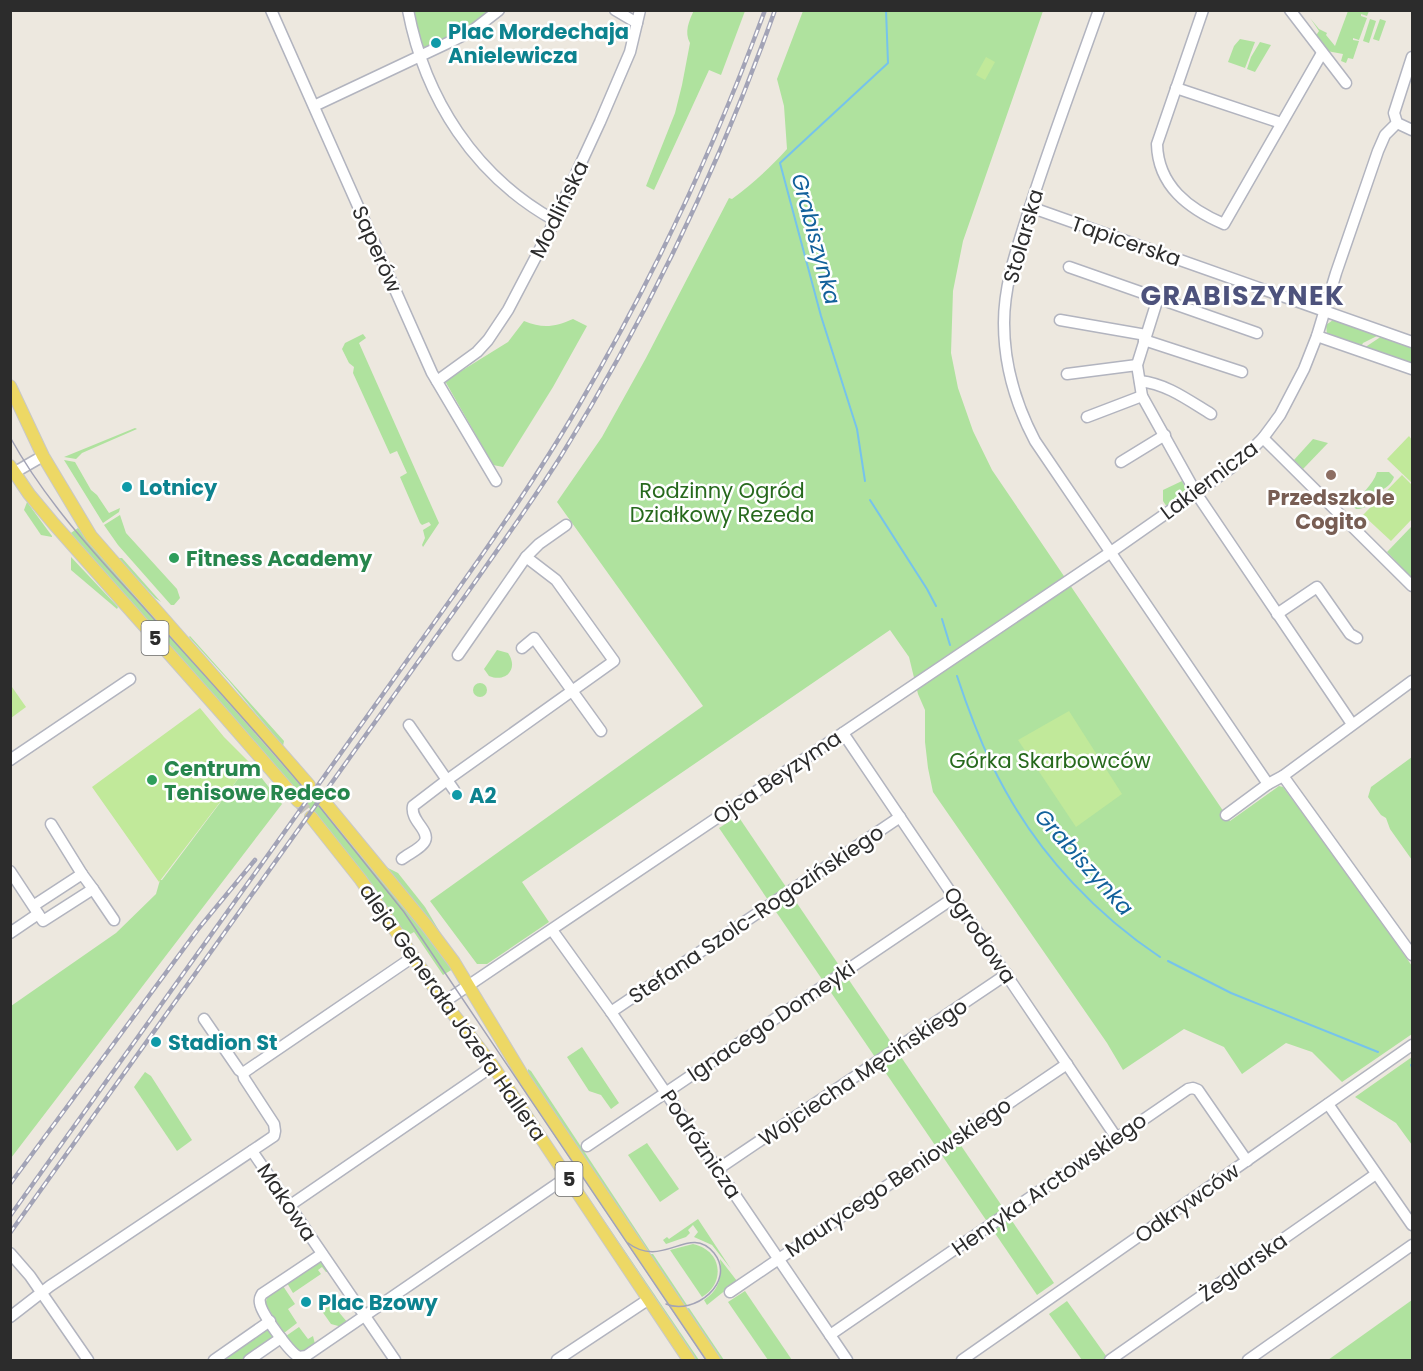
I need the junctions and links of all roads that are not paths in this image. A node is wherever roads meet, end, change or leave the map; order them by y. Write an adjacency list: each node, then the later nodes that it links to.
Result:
1 (271, 10): 15 (street, Saperów)
2 (408, 10): 11 (street)
3 (499, 10): 11 (street)
4 (615, 10): 9 (street)
5 (640, 10): 9 (street, Modlińska)
6 (1099, 10): 19 (street, Stolarska)
7 (1203, 10): 14 (street)
8 (1290, 10): 10 (street)
9 (637, 23): 20 (street, Modlińska)
10 (1322, 52): 13 (street); 16 (street)
11 (420, 57): 15 (street); 20 (street)
12 (1413, 57): 18 (street)
13 (1346, 83)
14 (1176, 88): 16 (street); 16 (street)
15 (314, 106): 33 (street, Saperów)
16 (1281, 123)
17 (1394, 126): 23 (street, Lakiernicza)
18 (1413, 130)
19 (1030, 207): 23 (street, Tapicerska); 47 (street, Stolarska)
20 (554, 220): 33 (street, Modlińska)
21 (1069, 267): 22 (street)
22 (1158, 298): 25 (street); 27 (street)
23 (1323, 311): 26 (street, Lakiernicza); 28 (street, Tapicerska)
24 (1060, 320): 27 (street)
25 (1257, 333)
26 (1317, 336): 30 (street); 40 (street, Lakiernicza)
27 (1145, 338): 29 (street); 31 (street)
28 (1413, 342)
29 (1137, 365): 32 (street); 34 (street)
30 (1413, 369)
31 (1242, 372)
32 (1067, 374)
33 (437, 381): 44 (street, Saperów)
34 (1140, 381): 36 (street); 37 (street)
35 (10, 386): 41 (main road, 5)
36 (1142, 396): 38 (street); 39 (street)
37 (1211, 414)
38 (1087, 417)
39 (1165, 435): 42 (street); 45 (street)
40 (1263, 438): 45 (street, Lakiernicza); 49 (street)
41 (43, 456): 43 (street); 64 (main road, 5)
42 (1121, 462)
43 (12, 472): 68 (main road, 5)
44 (495, 481)
45 (1196, 493): 47 (street, Lakiernicza); 50 (street)
46 (566, 525): 48 (street)
47 (1111, 552): 60 (street, Ojca Beyzyma); 65 (street, Stolarska)
48 (526, 557): 53 (street); 56 (street)
49 (1413, 586)
50 (1277, 614): 51 (street); 57 (street)
51 (1357, 638)
52 (522, 648): 56 (street)
53 (458, 655)
54 (130, 679): 61 (street)
55 (1413, 681): 57 (street)
56 (571, 692): 59 (street); 63 (street)
57 (1352, 724): 62 (street)
58 (409, 725): 63 (street)
59 (601, 731)
60 (843, 733): 71 (street, Ogrodowa); 80 (street, Ojca Beyzyma)
61 (10, 760)
62 (1283, 776): 65 (street); 82 (street)
63 (447, 780): 66 (street); 73 (street)
64 (309, 784)
65 (1268, 784): 69 (street)
66 (454, 790)
67 (323, 800): 85 (main road, aleja Generała Józefa Hallera / 5)
68 (298, 801)
69 (1226, 815)
70 (311, 817): 83 (main road, aleja Generała Józefa Hallera / 5)
71 (900, 818): 77 (street, Ogrodowa); 87 (street, Stefana Szolc-Rogozińskiego)
72 (51, 824): 75 (street)
73 (402, 859)
74 (10, 871): 78 (street)
75 (82, 874): 76 (street); 78 (street)
76 (93, 889): 78 (street); 79 (street)
77 (955, 897): 84 (street, Ogrodowa); 93 (street, Ignacego Domeyki)
78 (36, 910): 81 (street)
79 (114, 920)
80 (552, 930): 85 (street, Ojca Beyzyma); 87 (street, Podróżnicza)
81 (10, 933)
82 (1413, 956)
83 (413, 957): 86 (main road, aleja Generała Józefa Hallera / 5); 92 (street)
84 (1007, 974): 90 (street, Ogrodowa); 99 (street, Wojciecha Męcińskiego)
85 (468, 986): 86 (street, Ojca Beyzyma); 122 (main road, aleja Generała Józefa Hallera / 5)
86 (444, 1002): 91 (main road, aleja Generała Józefa Hallera / 5)
87 (611, 1012): 93 (street, Podróżnicza)
88 (204, 1019): 92 (street, Makowa)
89 (1413, 1045): 94 (street, Odkrywców)
90 (1067, 1064): 95 (street, Ogrodowa); 107 (street, Maurycego Beniowskiego)
91 (493, 1066): 101 (main road, aleja Generała Józefa Hallera / 5); 102 (street)
92 (243, 1073): 97 (street, Makowa)
93 (666, 1092): 96 (street, Ignacego Domeyki); 99 (street, Podróżnicza)
94 (1328, 1104): 98 (street, Odkrywców); 100 (street)
95 (1116, 1137): 98 (street, Henryka Arctowskiego); 114 (street, Henryka Arctowskiego)
96 (587, 1146)
97 (252, 1151): 102 (street, Makowa); 109 (street)
98 (1247, 1161): 124 (street, Odkrywców)
99 (718, 1169): 107 (street, Podróżnicza)
100 (1376, 1174): 103 (street); 125 (street, Żeglarska)
101 (567, 1177): 110 (main road, aleja Generała Józefa Hallera / 5); 111 (street)
102 (289, 1206): 106 (street, Makowa)
103 (1413, 1225)
104 (1413, 1245): 126 (street)
105 (10, 1253): 109 (street)
106 (322, 1254): 111 (street, Makowa); 113 (street)
107 (778, 1258): 108 (street, Maurycego Beniowskiego); 114 (street, Podróżnicza)
108 (730, 1292)
109 (42, 1293): 112 (street); 116 (street)
110 (649, 1299): 120 (street); 121 (main road, aleja Generała Józefa Hallera / 5)
111 (364, 1316): 115 (street); 119 (street, Makowa)
112 (10, 1317)
113 (270, 1321): 115 (street); 117 (street)
114 (830, 1335): 123 (street, Podróżnicza)
115 (281, 1338): 118 (street)
116 (88, 1360)
117 (213, 1360)
118 (249, 1360)
119 (395, 1360)
120 (557, 1360)
121 (689, 1360)
122 (714, 1360)
123 (847, 1360)
124 (962, 1360)
125 (1110, 1360)
126 (1248, 1360)

